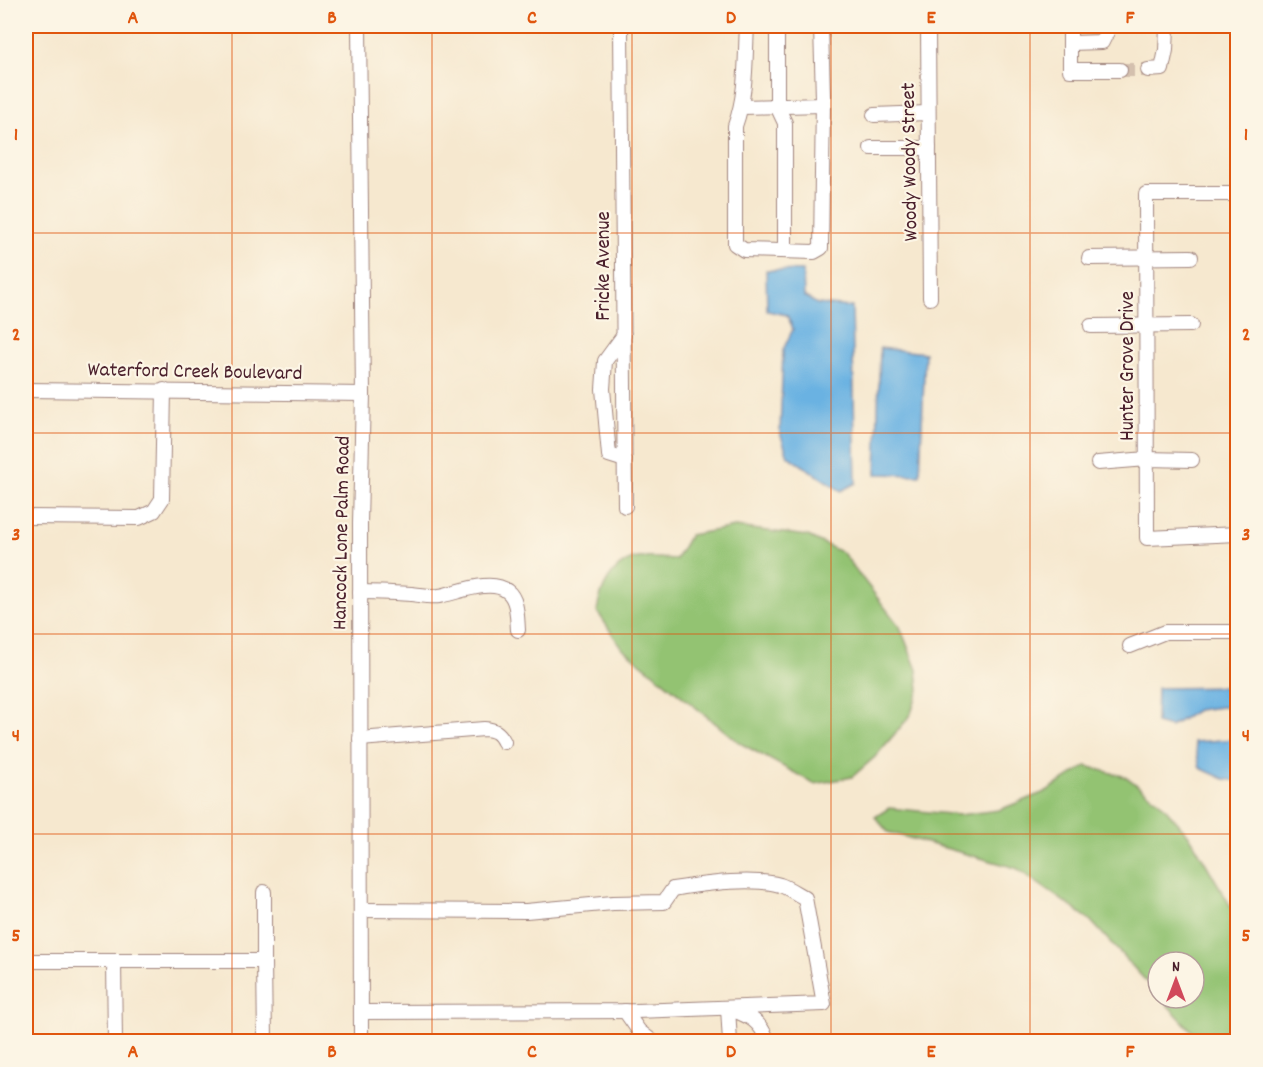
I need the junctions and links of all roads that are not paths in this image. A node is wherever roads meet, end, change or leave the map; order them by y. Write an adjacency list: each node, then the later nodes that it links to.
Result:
1 (359, 26): 32 (street, Hancock Lone Palm Road)
2 (621, 26): 29 (street, Fricke Avenue)
3 (747, 26): 15 (street)
4 (777, 26): 14 (street)
5 (821, 26): 13 (street)
6 (928, 26): 16 (street, Woody Woody Street)
7 (1070, 26): 10 (street)
8 (1110, 26): 10 (street)
9 (1167, 26): 12 (street)
10 (1070, 43): 11 (street)
11 (1120, 70)
12 (1148, 70)
13 (823, 105): 14 (street); 21 (street)
14 (777, 106): 15 (street); 21 (street)
15 (742, 107): 21 (street)
16 (928, 113): 17 (street); 19 (street, Woody Woody Street)
17 (874, 115)
18 (871, 148): 19 (street)
19 (929, 148): 25 (street, Woody Woody Street)
20 (1238, 194): 24 (street, Hunter Grove Drive)
21 (785, 251)
22 (1191, 257): 24 (street)
23 (1089, 258): 24 (street)
24 (1146, 258): 28 (street, Hunter Grove Drive)
25 (930, 298)
26 (1191, 325): 28 (street)
27 (1091, 326): 28 (street)
28 (1146, 326): 33 (street, Hunter Grove Drive)
29 (624, 335): 34 (street, Fricke Avenue); 34 (street)
30 (26, 390): 31 (street, Waterford Creek Boulevard)
31 (164, 390): 32 (street, Waterford Creek Boulevard); 38 (street)
32 (363, 394): 40 (street, Hancock Lone Palm Road)
33 (1147, 459): 35 (street); 36 (street); 39 (street, Hunter Grove Drive)
34 (625, 460): 37 (street, Fricke Avenue)
35 (1192, 460)
36 (1098, 462)
37 (625, 506)
38 (26, 517)
39 (1238, 534)
40 (360, 592): 41 (street); 44 (street, Hancock Lone Palm Road)
41 (518, 630)
42 (1238, 632): 43 (street)
43 (1130, 646)
44 (360, 739): 45 (street); 47 (street, Hancock Lone Palm Road)
45 (504, 742)
46 (264, 892): 50 (street)
47 (361, 910): 51 (street); 53 (street, Hancock Lone Palm Road)
48 (26, 961): 49 (street)
49 (114, 961): 50 (street); 54 (street)
50 (264, 961): 55 (street)
51 (728, 1008): 52 (street); 58 (street); 59 (street)
52 (625, 1011): 53 (street); 57 (street)
53 (361, 1012): 56 (street, Hancock Lone Palm Road)
54 (115, 1041)
55 (265, 1041)
56 (361, 1041)
57 (652, 1041)
58 (730, 1041)
59 (768, 1041)

